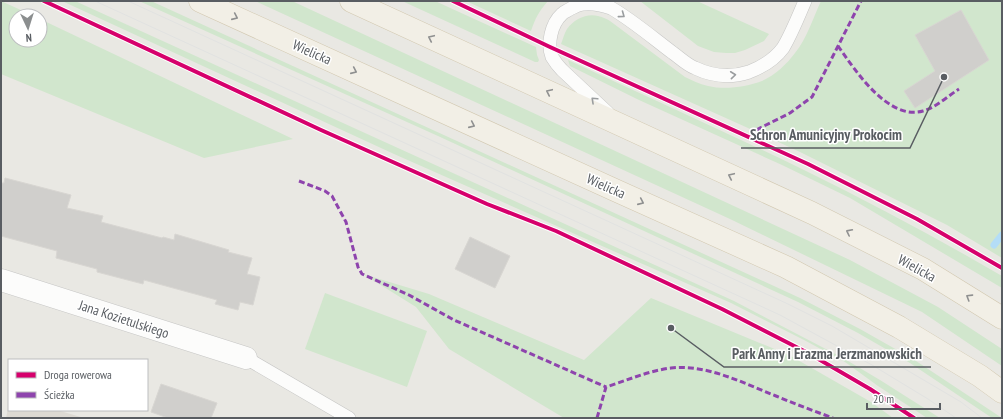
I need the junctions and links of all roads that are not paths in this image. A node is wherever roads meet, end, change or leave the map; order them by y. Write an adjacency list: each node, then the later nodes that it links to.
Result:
1 (200, 1): 8 (main road, Wielicka, one-way to 8)
2 (351, 1): 4 (main road, Wielicka, one-way to 2)
3 (805, 1): 4 (lane, one-way to 3)
4 (623, 126): 6 (main road, Wielicka, one-way to 4)
5 (1, 280): 7 (street, Jana Kozietulskiego)
6 (1002, 318)
7 (246, 358): 9 (lane)
8 (1002, 392)
9 (349, 418)

